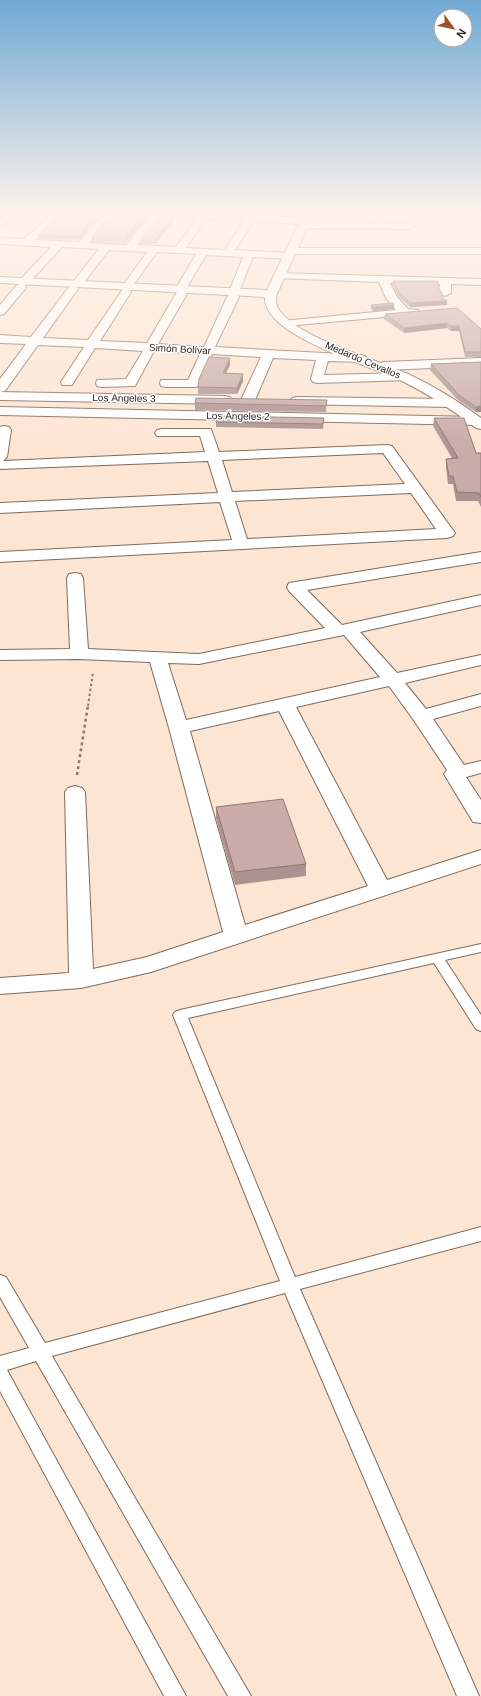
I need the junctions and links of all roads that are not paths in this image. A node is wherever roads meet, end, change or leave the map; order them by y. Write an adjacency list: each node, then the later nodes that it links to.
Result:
1 (15, 294): 10 (street)
2 (70, 294): 14 (street)
3 (124, 294): 15 (street)
4 (180, 294): 16 (street)
5 (218, 294): 7 (street)
6 (389, 294): 11 (street)
7 (233, 295): 8 (street); 17 (street)
8 (270, 296): 12 (street, Medardo Cevallos)
9 (427, 311): 11 (street)
10 (0, 312)
11 (406, 313): 12 (street)
12 (286, 323): 20 (street, Medardo Cevallos)
13 (0, 339): 14 (street, Simón Bolívar)
14 (35, 341): 15 (street, Simón Bolívar); 26 (street)
15 (92, 344): 16 (street, Simón Bolívar); 24 (street)
16 (152, 347): 17 (street, Simón Bolívar); 24 (street)
17 (208, 351): 18 (street, Simón Bolívar); 25 (street)
18 (268, 354): 19 (street, Simón Bolívar); 29 (street)
19 (323, 357): 20 (street, Simón Bolívar); 23 (street)
20 (361, 359): 22 (street, Medardo Cevallos)
21 (481, 362): 22 (street)
22 (380, 366): 23 (street, Medardo Cevallos)
23 (404, 377): 32 (street, Medardo Cevallos)
24 (85, 383): 28 (street)
25 (166, 383)
26 (1, 384)
27 (0, 396): 28 (street, Los Ángeles 3)
28 (74, 397): 29 (street, Los Ángeles 3)
29 (248, 400): 30 (street, Los Ángeles 3)
30 (264, 400)
31 (287, 400): 32 (street)
32 (450, 403): 34 (street, Medardo Cevallos)
33 (0, 411): 34 (street, Los Ángeles 2)
34 (478, 423)
35 (4, 430): 38 (street)
36 (162, 433): 37 (street)
37 (213, 456): 39 (street); 40 (street); 41 (street)
38 (0, 457)
39 (0, 465)
40 (414, 488): 41 (street); 43 (street)
41 (226, 497): 42 (street); 43 (street)
42 (0, 508)
43 (241, 544): 44 (street)
44 (0, 557)
45 (481, 557): 48 (street)
46 (75, 578): 50 (street)
47 (481, 600): 48 (street)
48 (343, 630): 52 (street); 55 (street)
49 (0, 655): 50 (street)
50 (87, 655): 51 (street)
51 (157, 657): 52 (street); 54 (street)
52 (199, 658): 54 (street)
53 (481, 660): 55 (street)
54 (164, 677): 59 (street)
55 (394, 680): 57 (street); 58 (street)
56 (481, 700): 58 (street)
57 (285, 704): 59 (street); 65 (street)
58 (421, 716): 61 (street)
59 (179, 728): 66 (street)
60 (481, 767): 61 (street)
61 (459, 773): 63 (street)
62 (75, 792): 69 (street)
63 (481, 817)
64 (481, 857): 65 (street)
65 (381, 889): 66 (street)
66 (236, 935): 69 (street)
67 (481, 948): 68 (lane)
68 (437, 958): 71 (lane); 74 (lane)
69 (81, 980): 70 (street)
70 (0, 986)
71 (481, 1026)
72 (481, 1234): 74 (lane)
73 (0, 1282): 75 (lane)
74 (290, 1285): 75 (lane); 80 (lane)
75 (40, 1352): 76 (lane); 79 (lane)
76 (0, 1364)
77 (0, 1374): 78 (lane)
78 (175, 1696)
79 (240, 1696)
80 (468, 1696)

